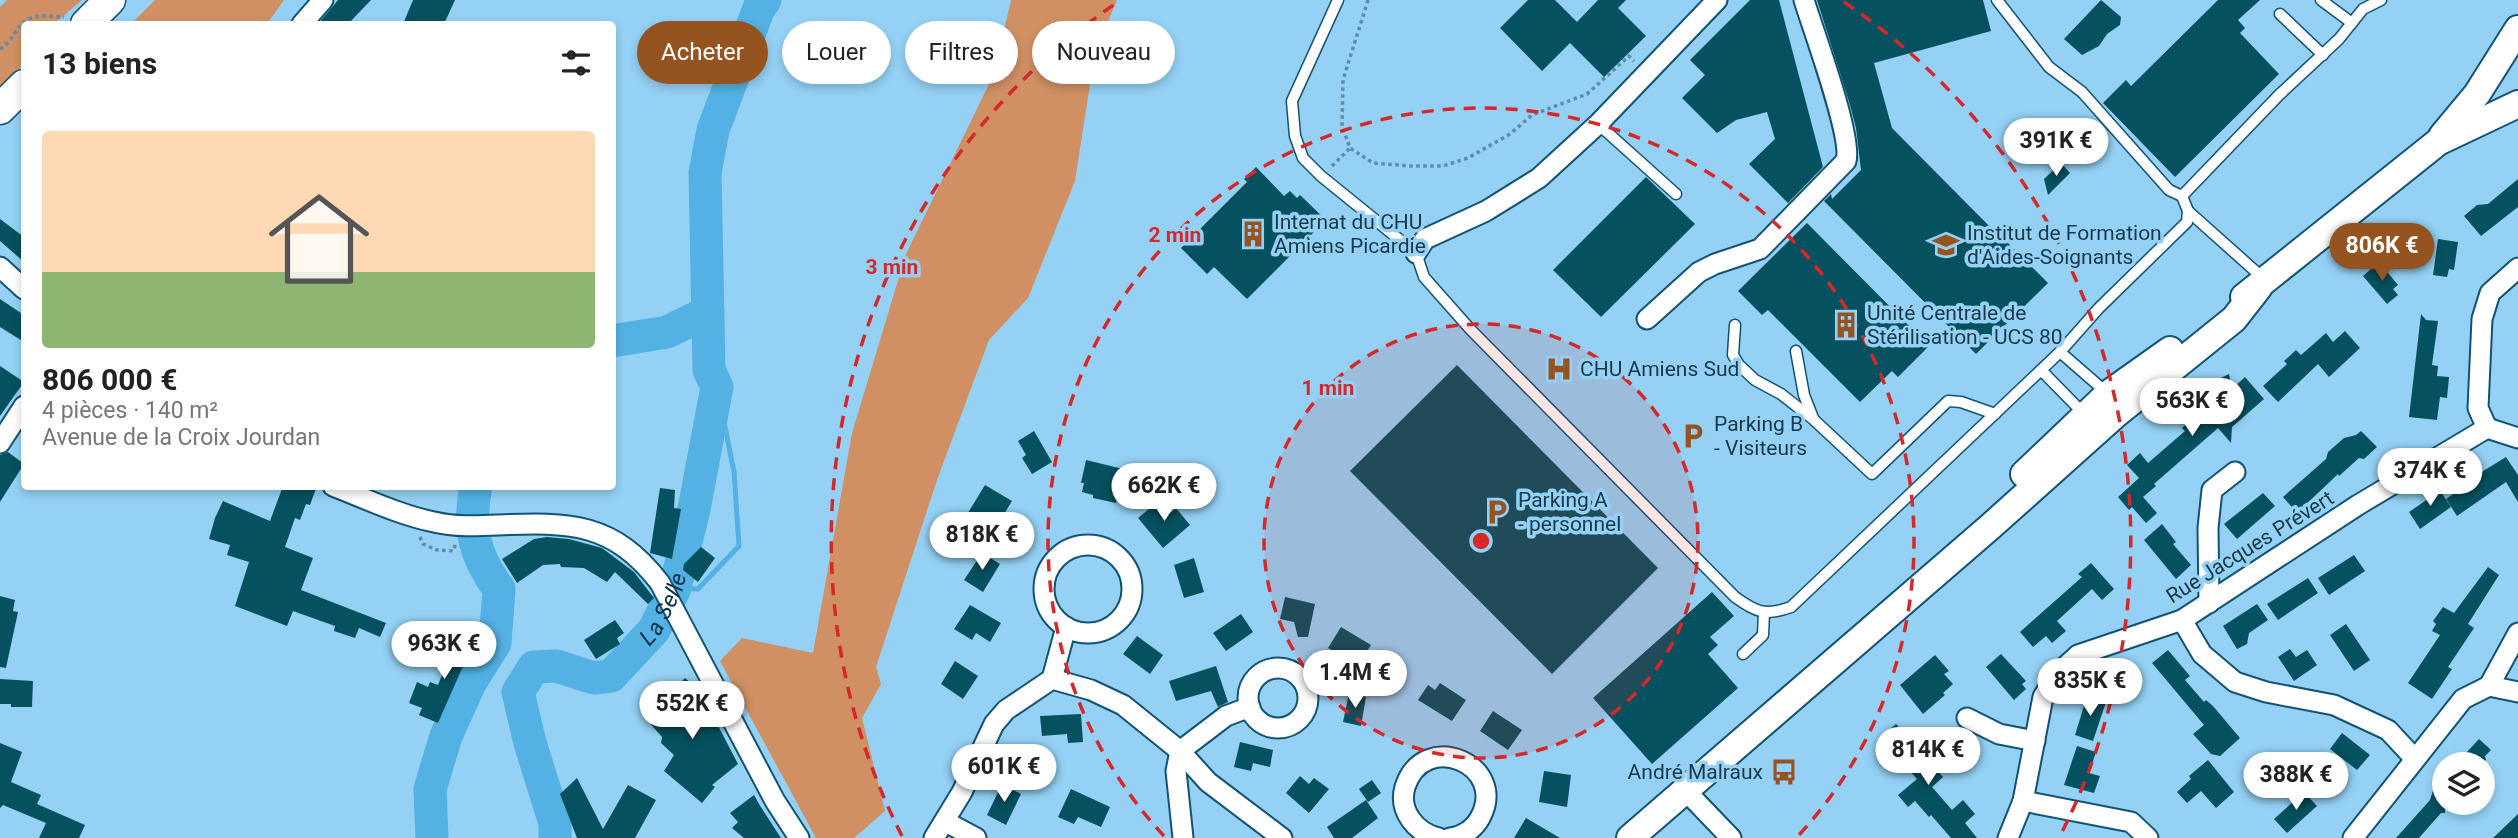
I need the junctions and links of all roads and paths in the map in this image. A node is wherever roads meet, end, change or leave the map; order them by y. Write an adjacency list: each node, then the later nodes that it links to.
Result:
1 (110, 0): 12 (main road)
2 (323, 0): 13 (street)
3 (1338, 0): 27 (lane)
4 (1368, 0): 26 (path)
5 (1717, 0): 20 (street)
6 (1804, 0): 36 (street)
7 (1997, 0): 29 (lane)
8 (2321, 0): 14 (lane)
9 (2381, 0): 14 (lane)
10 (2280, 14): 18 (lane)
11 (26, 21): 12 (path)
12 (76, 21)
13 (305, 21)
14 (2351, 23): 18 (lane)
15 (21, 27): 17 (path)
16 (2518, 29): 25 (street)
17 (2, 48): 19 (path)
18 (2323, 55): 29 (lane)
19 (0, 56)
20 (1648, 73): 24 (street); 26 (path)
21 (21, 88): 23 (main road)
22 (2518, 104): 25 (street)
23 (0, 109)
24 (1598, 124): 28 (lane); 31 (street)
25 (2438, 142): 34 (street)
26 (1350, 149): 27 (path)
27 (1321, 176): 31 (lane)
28 (1676, 194)
29 (2182, 196): 30 (lane)
30 (2188, 211): 34 (lane); 39 (lane)
31 (1416, 253): 53 (lane)
32 (0, 267): 35 (street)
33 (2518, 268): 46 (street)
34 (2262, 284): 41 (street)
35 (21, 286)
36 (1647, 319)
37 (1735, 325): 45 (lane)
38 (1796, 351): 45 (lane)
39 (2060, 352): 40 (lane); 41 (lane)
40 (2041, 370): 43 (lane); 44 (lane)
41 (2112, 404): 44 (street); 52 (street)
42 (21, 411): 48 (street)
43 (1996, 414): 45 (lane); 53 (lane)
44 (2085, 415): 52 (street)
45 (1813, 419)
46 (2487, 428): 47 (street); 51 (street, Rue Jacques Prévert)
47 (2518, 438)
48 (0, 443)
49 (2235, 472): 51 (street)
50 (344, 490): 70 (street)
51 (2209, 603): 54 (street, Rue Jacques Prévert)
52 (1899, 604): 66 (street)
53 (1764, 612): 57 (lane)
54 (2182, 620): 63 (street, Rue Jacques Prévert); 65 (street)
55 (1066, 627): 55 (street); 58 (street)
56 (2518, 633): 59 (street)
57 (1743, 654)
58 (1052, 679): 64 (street); 68 (street)
59 (2489, 686): 60 (street); 65 (street)
60 (2518, 692)
61 (1250, 707): 64 (street)
62 (1967, 718): 63 (street)
63 (2035, 741): 67 (street, Rue Jacques Prévert)
64 (1180, 751): 72 (street); 73 (street)
65 (2415, 759): 80 (street)
66 (1685, 790): 76 (street); 77 (street)
67 (2023, 801): 78 (street, Rue Jacques Prévert); 79 (street)
68 (940, 830): 71 (street)
69 (1414, 834): 74 (street); 75 (street)
70 (799, 838)
71 (976, 838)
72 (1183, 838)
73 (1282, 838)
74 (1439, 838)
75 (1450, 838)
76 (1630, 838)
77 (1731, 838)
78 (2008, 838)
79 (2148, 838)
80 (2353, 838)

